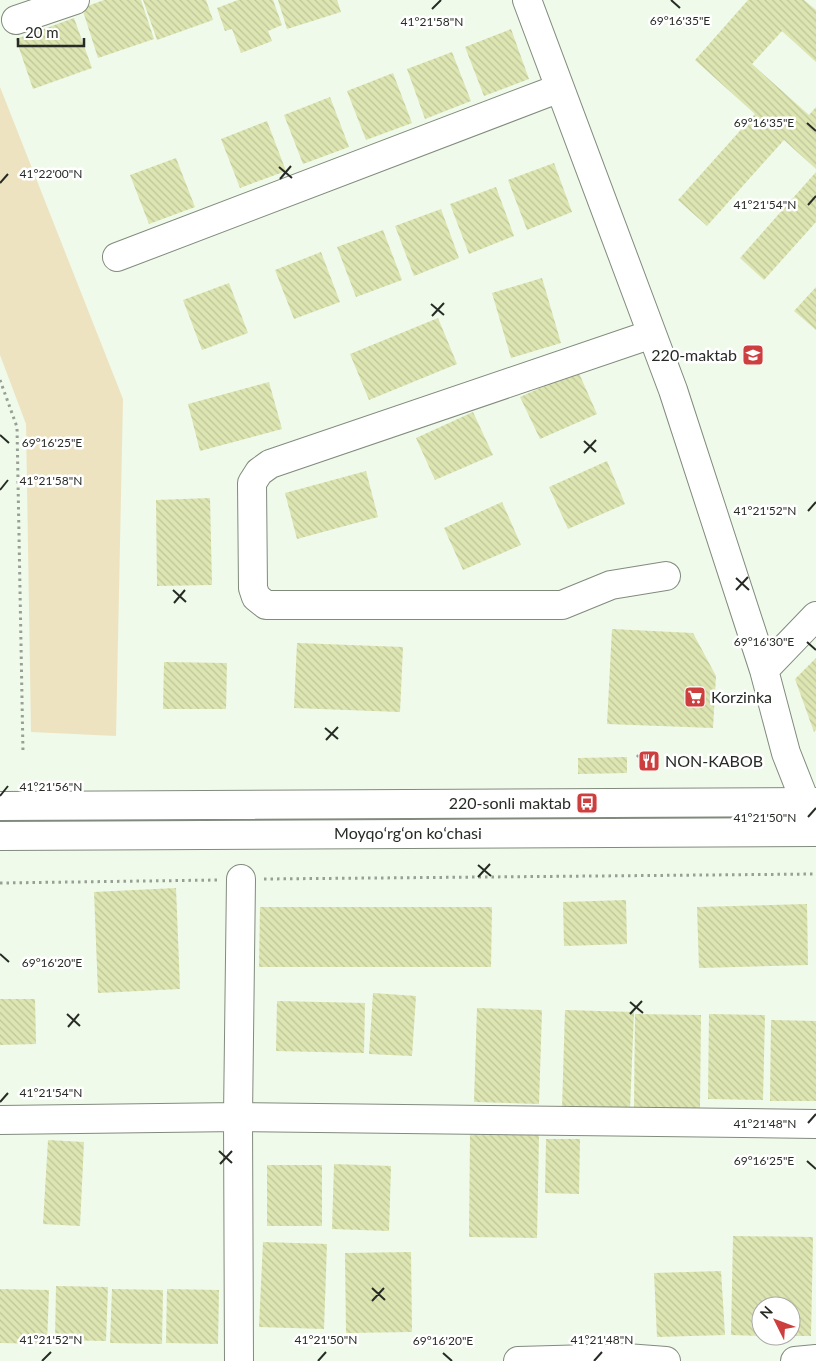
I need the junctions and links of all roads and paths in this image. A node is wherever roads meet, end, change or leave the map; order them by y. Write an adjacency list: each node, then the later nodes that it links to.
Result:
1 (75, 0): 3 (street)
2 (527, 0): 4 (street)
3 (16, 20)
4 (560, 88): 5 (street); 6 (street)
5 (117, 257)
6 (652, 334): 8 (street); 10 (street)
7 (0, 380): 11 (path)
8 (666, 576)
9 (816, 616): 10 (street)
10 (764, 670): 12 (street)
11 (23, 753)
12 (811, 802): 13 (street, Moyqoʻrgʻon koʻchasi); 14 (street)
13 (0, 806)
14 (816, 830): 15 (street, Moyqoʻrgʻon koʻchasi)
15 (0, 836)
16 (816, 874): 17 (path)
17 (241, 879): 18 (path); 19 (street)
18 (0, 883)
19 (238, 1118): 20 (street); 21 (street); 23 (street)
20 (0, 1120)
21 (816, 1124)
22 (816, 1359): 26 (street)
23 (239, 1361)
24 (518, 1361): 25 (street)
25 (666, 1361)
26 (795, 1361)

